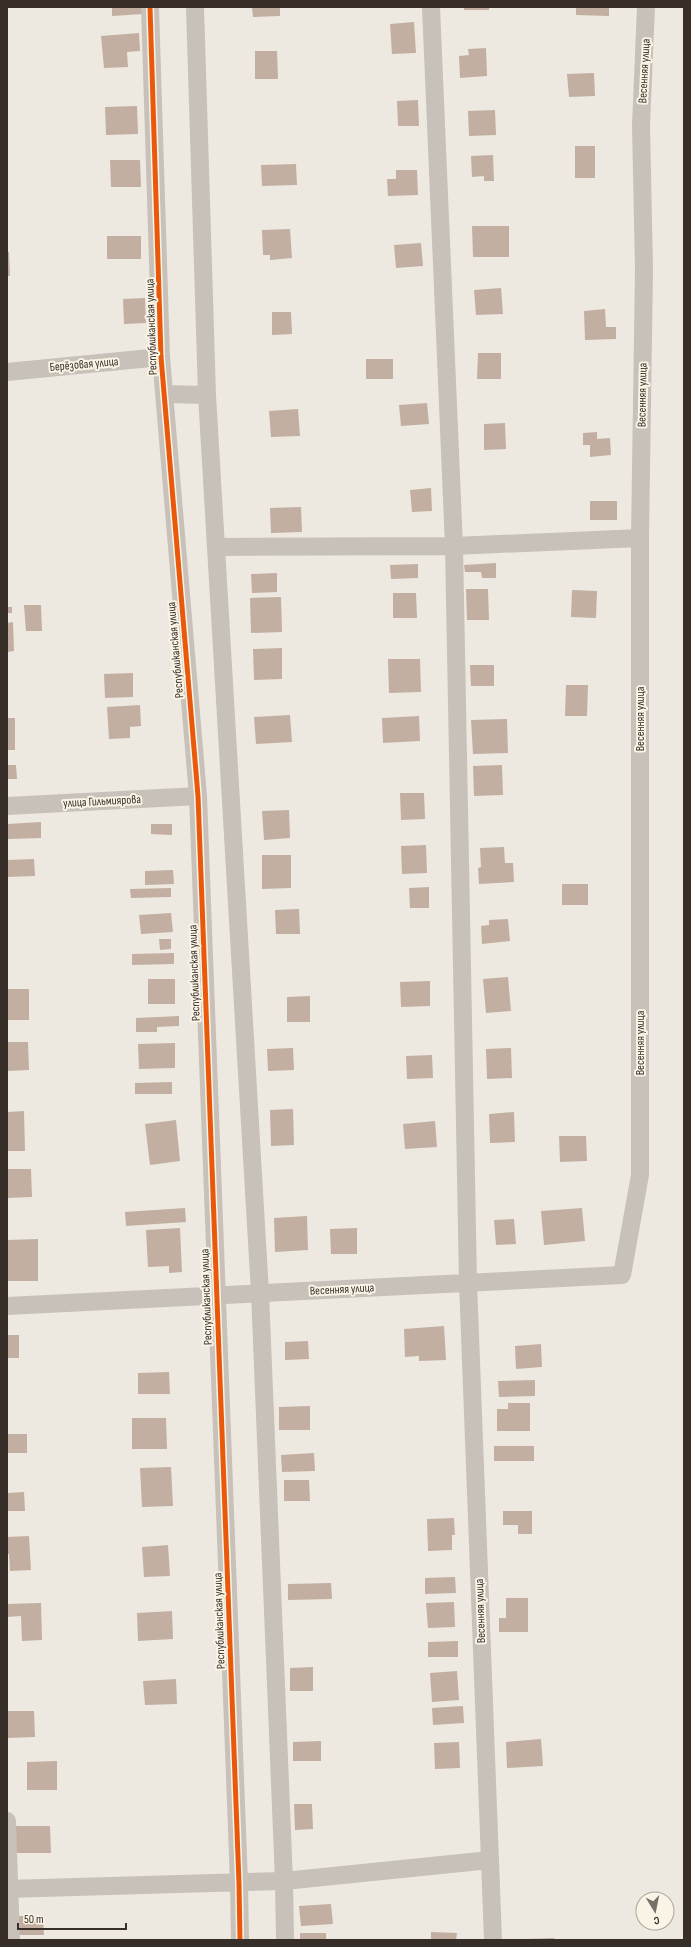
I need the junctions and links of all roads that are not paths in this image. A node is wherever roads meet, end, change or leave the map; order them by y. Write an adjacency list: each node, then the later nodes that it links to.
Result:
1 (150, 7): 5 (street, Республиканская улица)
2 (195, 7): 8 (street)
3 (431, 7): 10 (street, Весенняя улица)
4 (646, 7): 9 (street, Весенняя улица)
5 (161, 357): 6 (street, Берёзовая улица); 7 (street, Республиканская улица)
6 (7, 372)
7 (164, 394): 8 (street); 12 (street, Республиканская улица)
8 (207, 395): 11 (street)
9 (640, 538): 10 (street); 14 (street, Весенняя улица)
10 (454, 546): 11 (street); 14 (street, Весенняя улица)
11 (216, 547): 15 (street)
12 (198, 796): 13 (street, улица Гильмиярова); 16 (street, Республиканская улица)
13 (7, 806)
14 (468, 1282): 15 (street, Весенняя улица); 19 (street, Весенняя улица)
15 (260, 1293): 16 (street, Весенняя улица); 20 (street)
16 (216, 1296): 17 (street, Весенняя улица); 21 (street, Республиканская улица)
17 (7, 1306)
18 (7, 1821): 22 (street)
19 (490, 1860): 20 (street); 26 (street, Весенняя улица)
20 (284, 1881): 21 (street); 25 (street)
21 (239, 1883): 22 (street); 24 (street, Республиканская улица)
22 (8, 1889): 23 (street)
23 (11, 1940)
24 (240, 1940)
25 (285, 1940)
26 (493, 1940)

